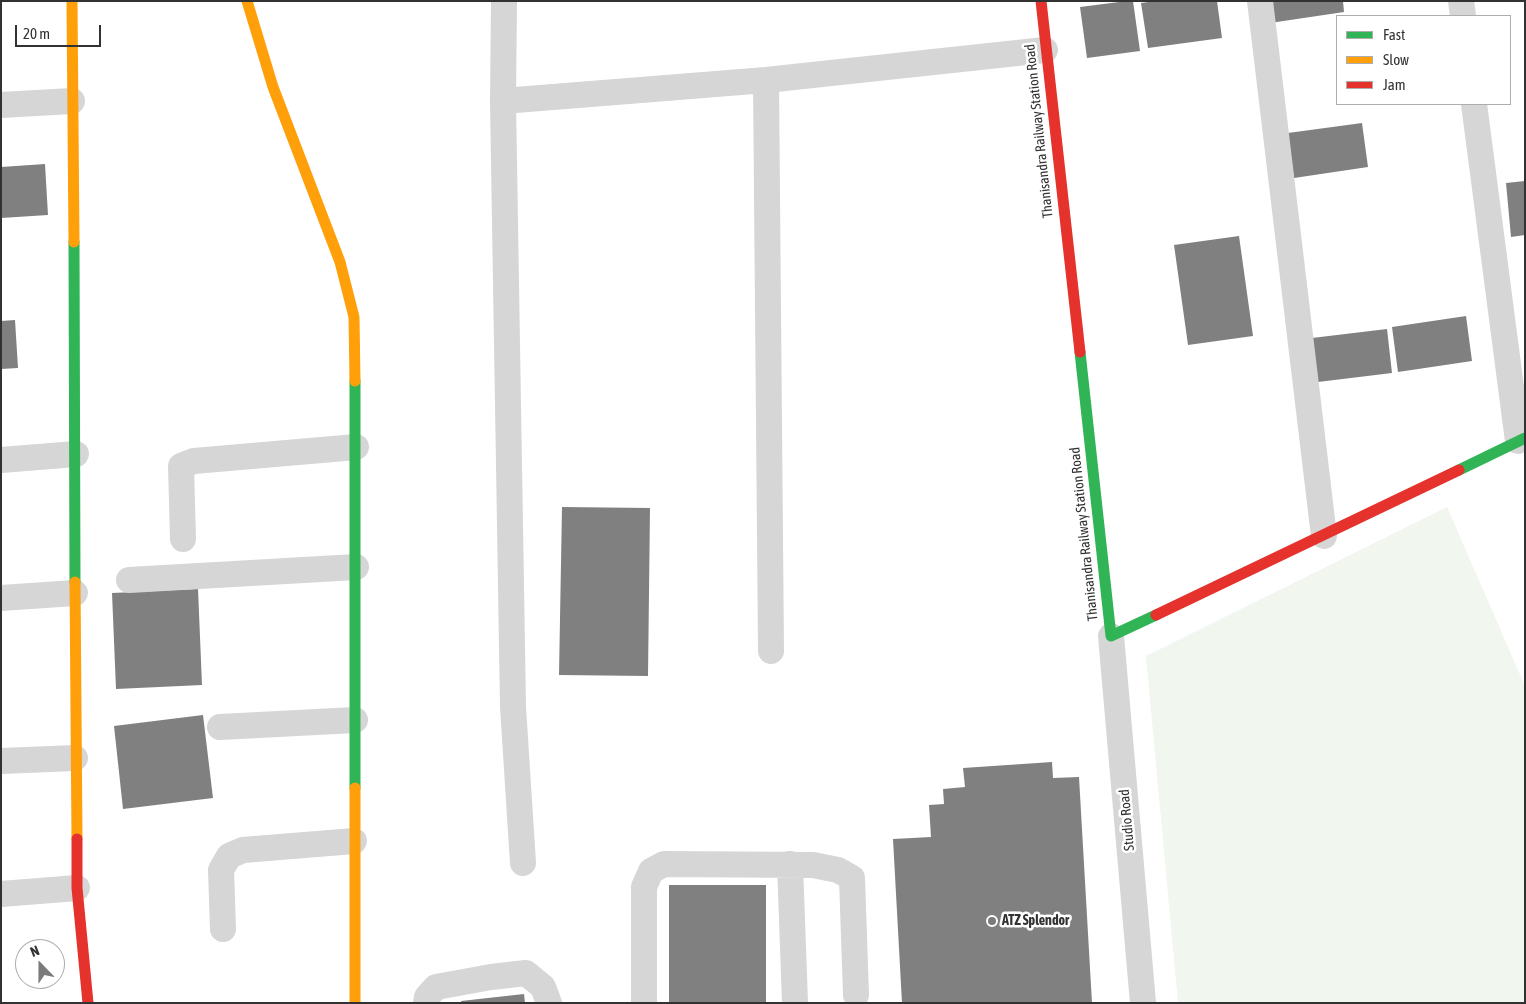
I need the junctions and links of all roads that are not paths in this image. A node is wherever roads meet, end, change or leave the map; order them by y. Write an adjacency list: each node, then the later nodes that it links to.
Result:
1 (72, 1): 10 (street)
2 (247, 1): 15 (street)
3 (504, 1): 11 (street)
4 (1041, 1): 8 (street, Thanisandra Railway Station Road)
5 (1260, 1): 18 (street)
6 (1461, 1): 7 (street)
7 (1463, 15)
8 (1045, 50): 9 (street); 24 (street, Thanisandra Railway Station Road)
9 (766, 80): 11 (street); 25 (street)
10 (72, 101): 12 (street); 16 (street)
11 (503, 102): 31 (street)
12 (1, 105)
13 (1474, 105): 14 (street)
14 (1521, 440): 18 (street, Thanisandra Railway Station Road)
15 (356, 447): 19 (street); 20 (street)
16 (76, 454): 17 (street); 22 (street)
17 (1, 460)
18 (1324, 536): 24 (street, Thanisandra Railway Station Road)
19 (183, 539)
20 (356, 567): 21 (street); 26 (street)
21 (129, 580)
22 (75, 593): 23 (street); 28 (street)
23 (1, 598)
24 (1111, 636): 43 (street, Studio Road)
25 (771, 651)
26 (355, 720): 27 (street); 30 (street)
27 (220, 727)
28 (75, 758): 29 (street); 33 (street)
29 (1, 761)
30 (354, 841): 35 (street); 38 (street)
31 (523, 863)
32 (790, 864): 36 (street); 41 (street); 42 (street)
33 (77, 888): 34 (street); 37 (street)
34 (1, 894)
35 (223, 929)
36 (847, 993)
37 (88, 1003)
38 (355, 1003)
39 (426, 1003): 40 (street)
40 (549, 1003)
41 (644, 1003)
42 (796, 1003)
43 (1143, 1003)

